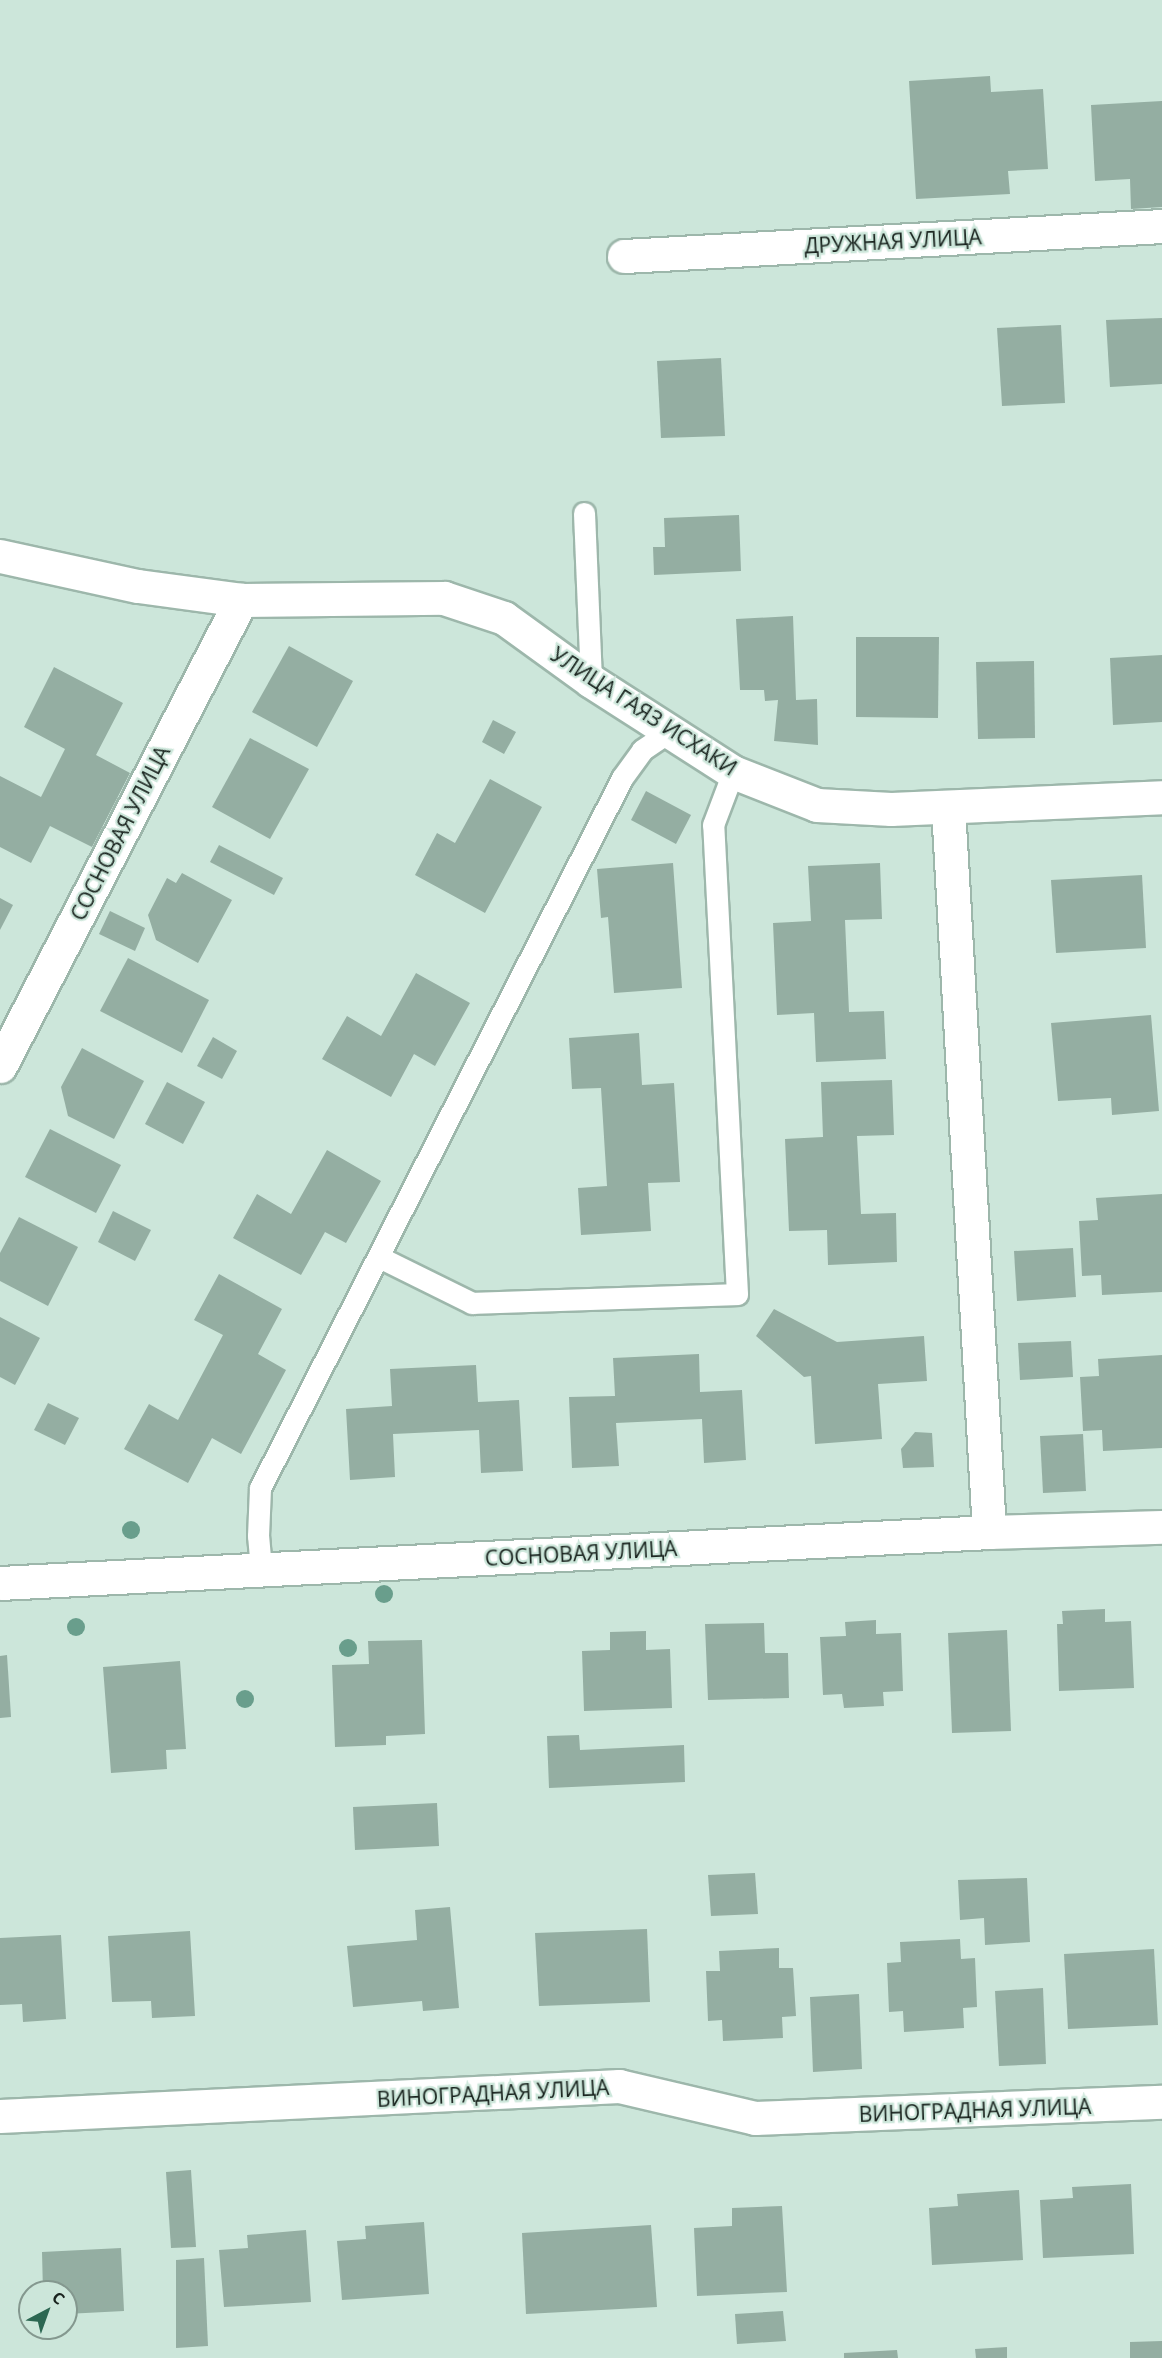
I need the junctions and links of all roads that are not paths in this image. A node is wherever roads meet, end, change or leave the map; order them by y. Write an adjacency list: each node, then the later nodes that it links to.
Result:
1 (1162, 226): 2 (street, ДРУЖНАЯ УЛИЦА)
2 (624, 256)
3 (584, 513): 6 (lane)
4 (0, 556): 5 (street, УЛИЦА ГАЯЗ ИСХАКИ)
5 (241, 600): 6 (street, УЛИЦА ГАЯЗ ИСХАКИ); 11 (street, СОСНОВАЯ УЛИЦА)
6 (591, 681): 7 (street, УЛИЦА ГАЯЗ ИСХАКИ)
7 (669, 732): 8 (street, УЛИЦА ГАЯЗ ИСХАКИ); 12 (lane)
8 (734, 772): 10 (street, УЛИЦА ГАЯЗ ИСХАКИ); 12 (lane)
9 (1162, 797): 10 (street, УЛИЦА ГАЯЗ ИСХАКИ)
10 (948, 807): 14 (street)
11 (0, 1066)
12 (379, 1257): 15 (lane)
13 (1162, 1527): 14 (street, СОСНОВАЯ УЛИЦА)
14 (989, 1532): 15 (street, СОСНОВАЯ УЛИЦА)
15 (261, 1569): 16 (street, СОСНОВАЯ УЛИЦА)
16 (0, 1583)
17 (1162, 2102): 18 (street, ВИНОГРАДНАЯ УЛИЦА)
18 (0, 2116)

